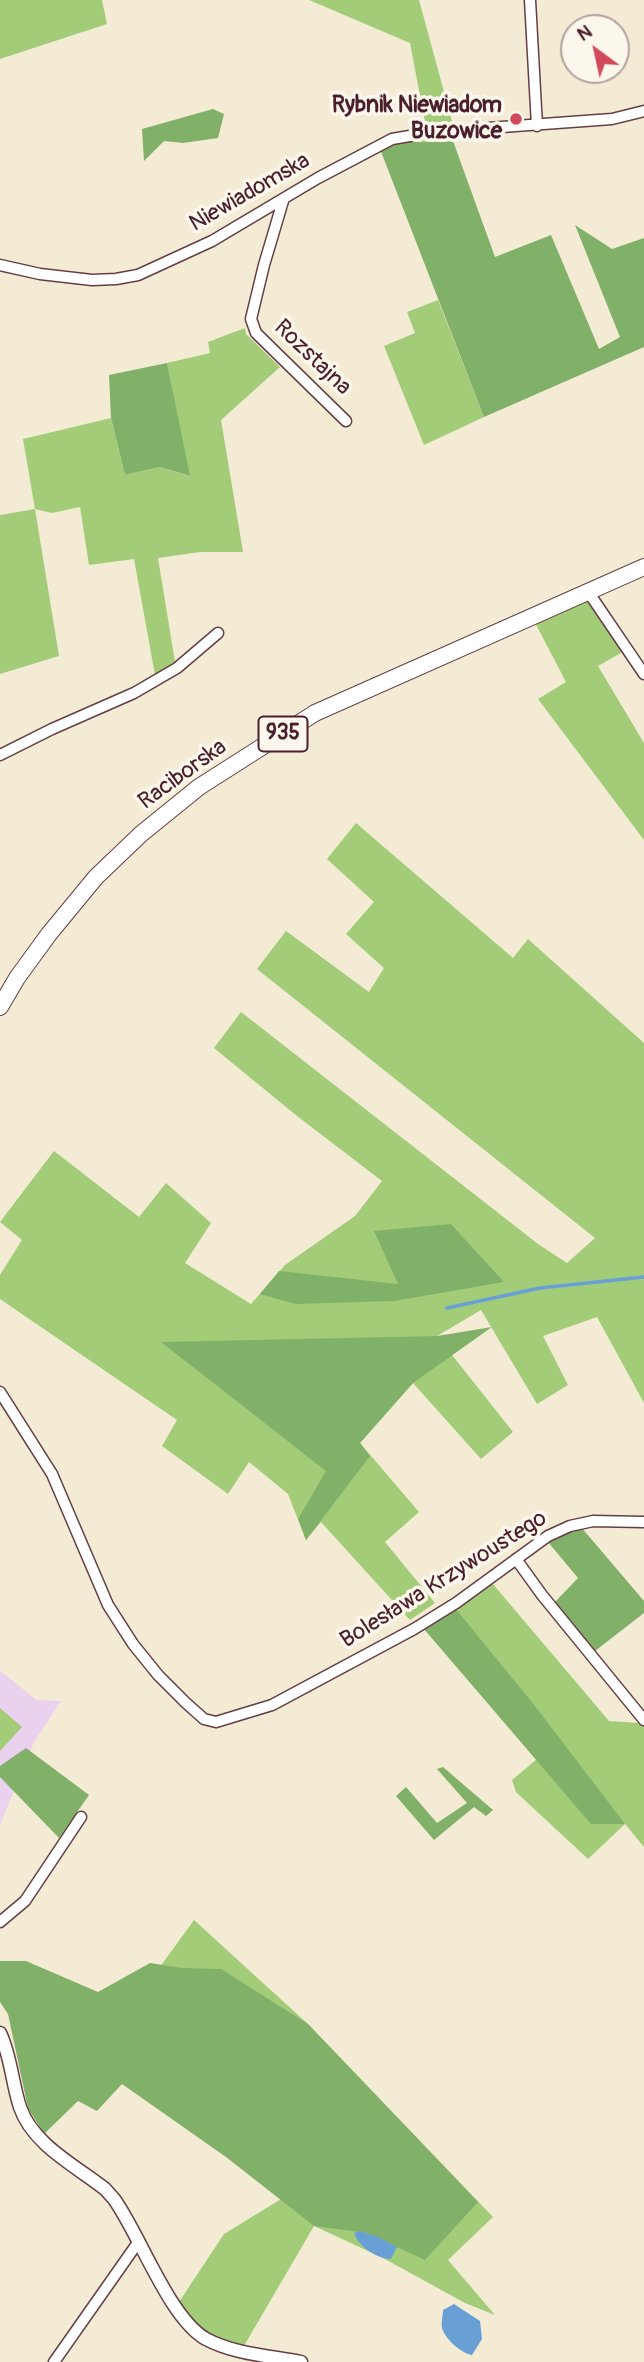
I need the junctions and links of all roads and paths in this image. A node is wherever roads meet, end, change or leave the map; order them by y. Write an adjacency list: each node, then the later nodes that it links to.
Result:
1 (530, 0): 3 (street)
2 (644, 111): 3 (street, Niewiadomska)
3 (537, 126): 4 (street, Niewiadomska)
4 (283, 201): 5 (street, Niewiadomska); 6 (street, Rozstajna)
5 (0, 265)
6 (346, 421)
7 (644, 566): 8 (main road, Raciborska / 935)
8 (589, 593): 10 (street); 12 (main road, Raciborska / 935)
9 (218, 633): 11 (street)
10 (644, 674)
11 (0, 755)
12 (0, 1007)
13 (0, 1392): 15 (street, Bolesława Krzywoustego)
14 (644, 1522): 15 (street, Bolesława Krzywoustego)
15 (516, 1559): 16 (street)
16 (644, 1720)
17 (80, 1817): 18 (street)
18 (0, 1922)
19 (0, 2033): 20 (street)
20 (139, 2241): 21 (street); 22 (street)
21 (244, 2357): 23 (street)
22 (54, 2362)
23 (301, 2362)

